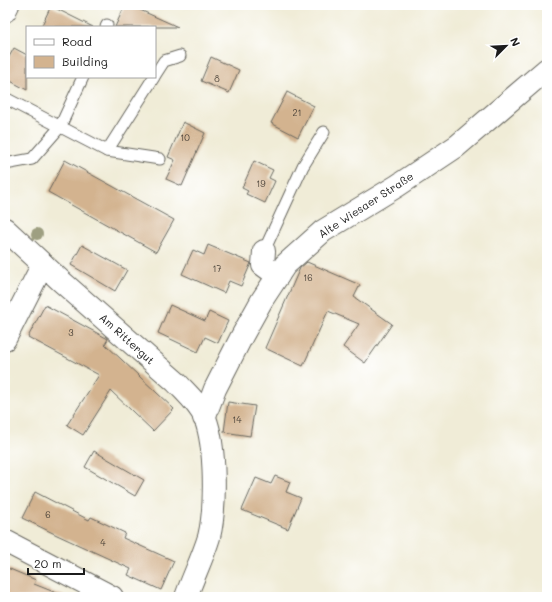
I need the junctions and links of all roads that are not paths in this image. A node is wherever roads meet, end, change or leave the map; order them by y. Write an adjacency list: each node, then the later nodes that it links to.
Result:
1 (8, 5): 2 (street)
2 (5, 11)
3 (180, 56): 5 (lane)
4 (547, 69): 17 (street, Alte Wiesaer Straße)
5 (156, 73)
6 (83, 78): 9 (lane)
7 (153, 78): 11 (lane)
8 (5, 98): 9 (lane)
9 (60, 127): 11 (lane); 13 (lane)
10 (324, 132): 15 (lane)
11 (107, 151): 12 (lane)
12 (160, 160)
13 (5, 164)
14 (5, 228): 16 (street, Am Rittergut)
15 (264, 251): 17 (street)
16 (43, 264): 18 (street); 19 (street, Am Rittergut)
17 (278, 276): 19 (street, Alte Wiesaer Straße)
18 (5, 339)
19 (204, 418): 22 (street, Am Rittergut)
20 (5, 541): 21 (street)
21 (112, 597)
22 (186, 597)

